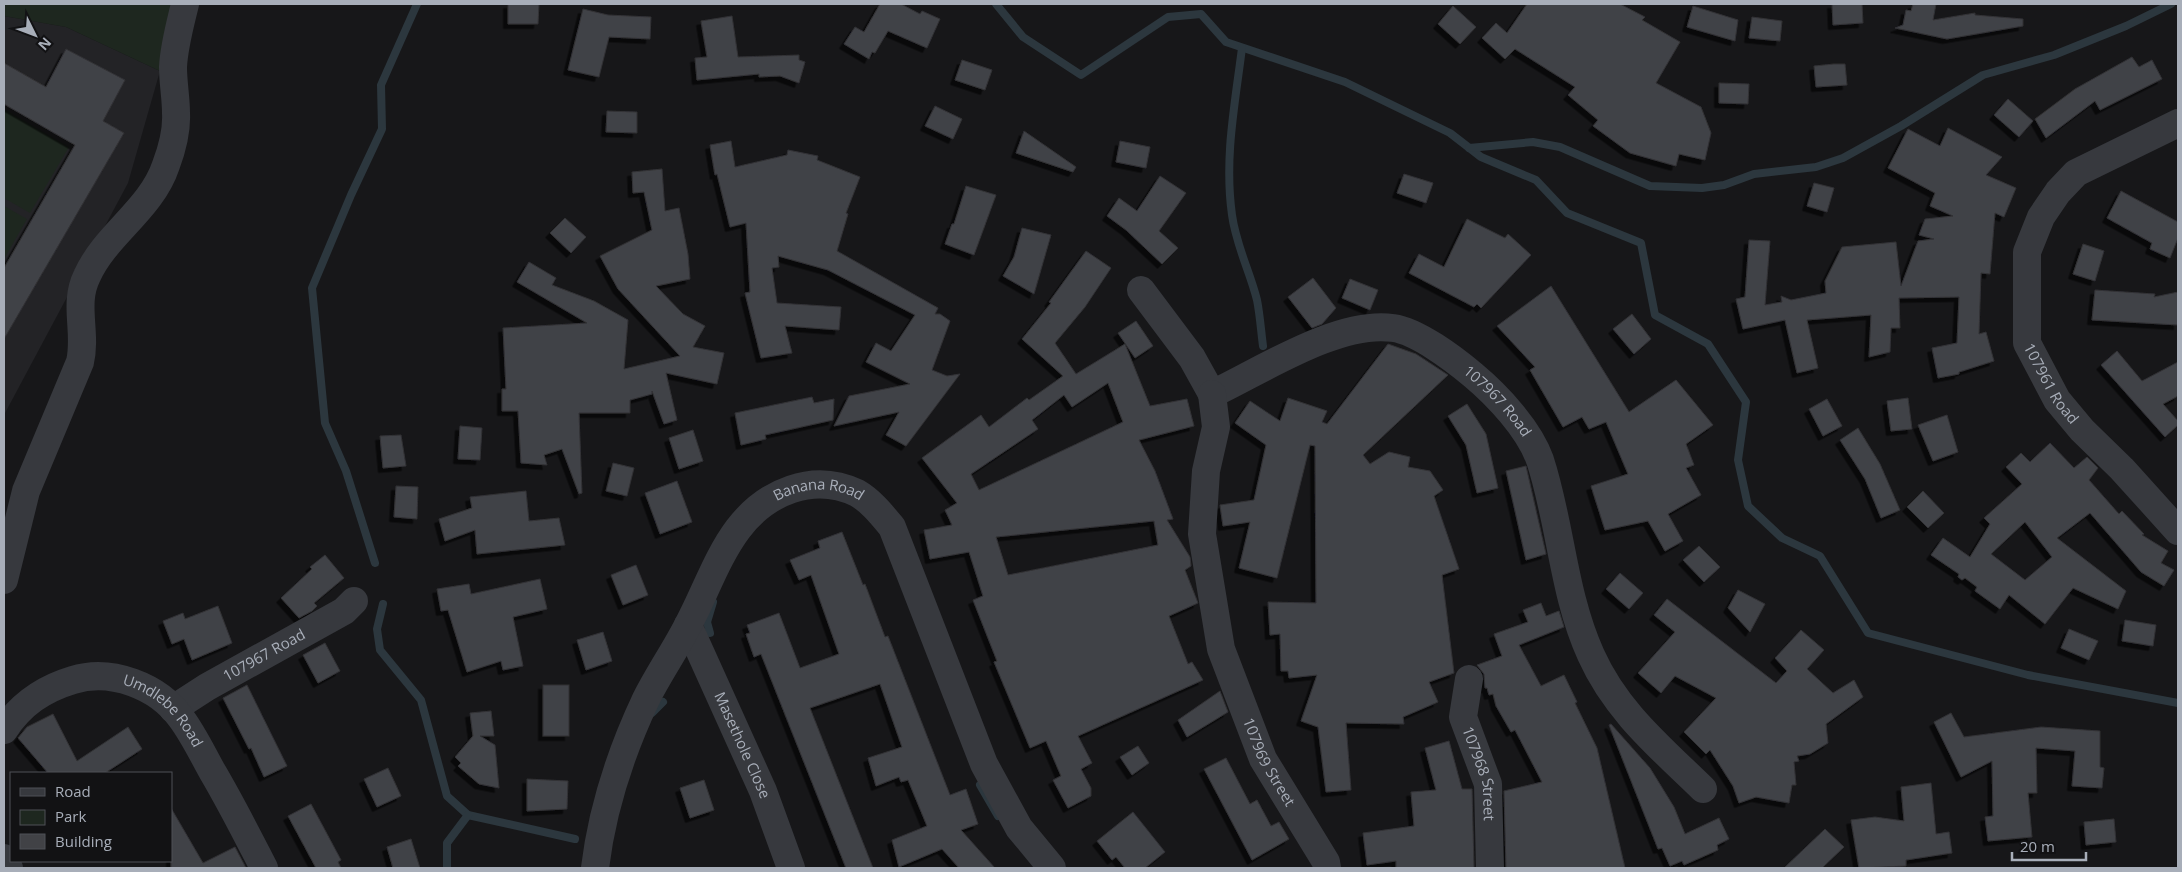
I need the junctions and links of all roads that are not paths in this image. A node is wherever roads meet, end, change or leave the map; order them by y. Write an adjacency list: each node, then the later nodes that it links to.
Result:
1 (185, 4): 6 (street)
2 (2178, 123): 5 (street, 107961 Road)
3 (1141, 290): 4 (street)
4 (1212, 394): 12 (street, 107967 Road); 19 (street, 107969 Street)
5 (2178, 531)
6 (4, 580)
7 (354, 601): 10 (street, 107967 Road)
8 (688, 625): 16 (street, Banana Road); 17 (street, Masethole Close); 18 (street, Banana Road)
9 (1469, 679): 20 (street, 107968 Street)
10 (173, 709): 11 (street, Umdlebe Road); 15 (street, Umdlebe Road)
11 (4, 730)
12 (1703, 789)
13 (4, 858): 14 (street)
14 (9, 868)
15 (264, 868)
16 (595, 868)
17 (791, 868)
18 (1052, 868)
19 (1328, 868)
20 (1490, 868)

